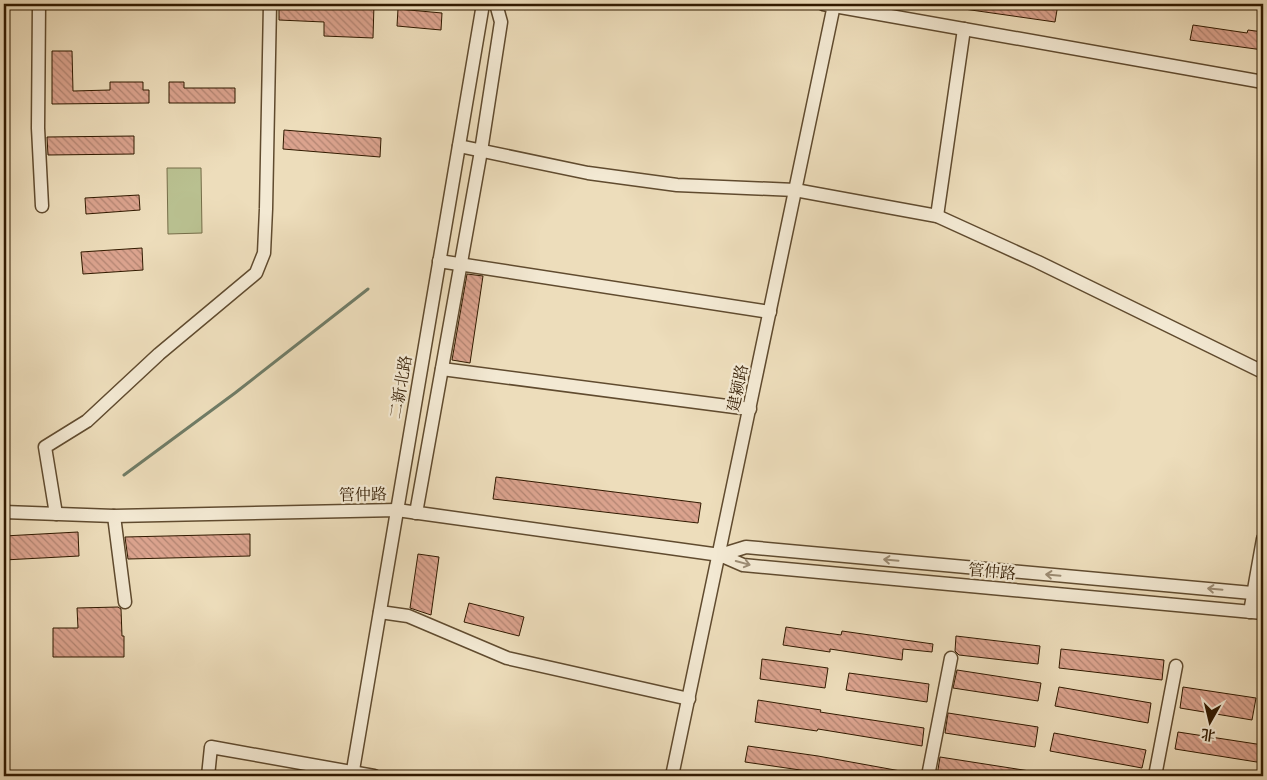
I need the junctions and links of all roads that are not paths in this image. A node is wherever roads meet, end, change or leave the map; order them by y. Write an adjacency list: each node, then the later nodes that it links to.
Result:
1 (40, 4): 11 (street)
2 (270, 4): 22 (street)
3 (483, 4): 8 (street, 二新北路)
4 (496, 4): 9 (street)
5 (829, 5): 6 (street); 10 (street, 建颍路)
6 (964, 29): 7 (street); 12 (street)
7 (1263, 82)
8 (459, 146): 9 (street); 13 (street, 二新北路)
9 (481, 151): 10 (street); 14 (street)
10 (795, 190): 12 (street); 15 (street, 建颍路)
11 (42, 206)
12 (937, 216): 17 (street)
13 (439, 262): 14 (street); 19 (street, 二新北路)
14 (461, 265): 15 (street); 16 (street)
15 (770, 312): 18 (street, 建颍路)
16 (442, 369): 18 (street); 21 (street)
17 (1263, 372)
18 (750, 409): 25 (street, 建颍路)
19 (397, 510): 21 (street, 管仲路); 23 (street, 管仲路); 28 (street, 二新北路)
20 (4, 512): 22 (street, 管仲路)
21 (416, 513): 25 (street, 管仲路)
22 (56, 514): 23 (street, 管仲路)
23 (114, 516): 27 (street)
24 (1263, 538): 26 (street)
25 (720, 555): 26 (street, 管仲路, one-way to 25); 29 (street, 管仲路, one-way to 29); 33 (street, 建颍路)
26 (1258, 593): 29 (street)
27 (125, 602)
28 (380, 612): 33 (street); 34 (street, 二新北路)
29 (1250, 612): 30 (street, 管仲路)
30 (1263, 613)
31 (951, 658): 38 (street)
32 (1176, 666): 39 (street)
33 (689, 699): 37 (street, 建颍路)
34 (352, 774): 35 (street); 36 (street)
35 (208, 776)
36 (374, 776)
37 (672, 776)
38 (928, 776)
39 (1155, 776)

